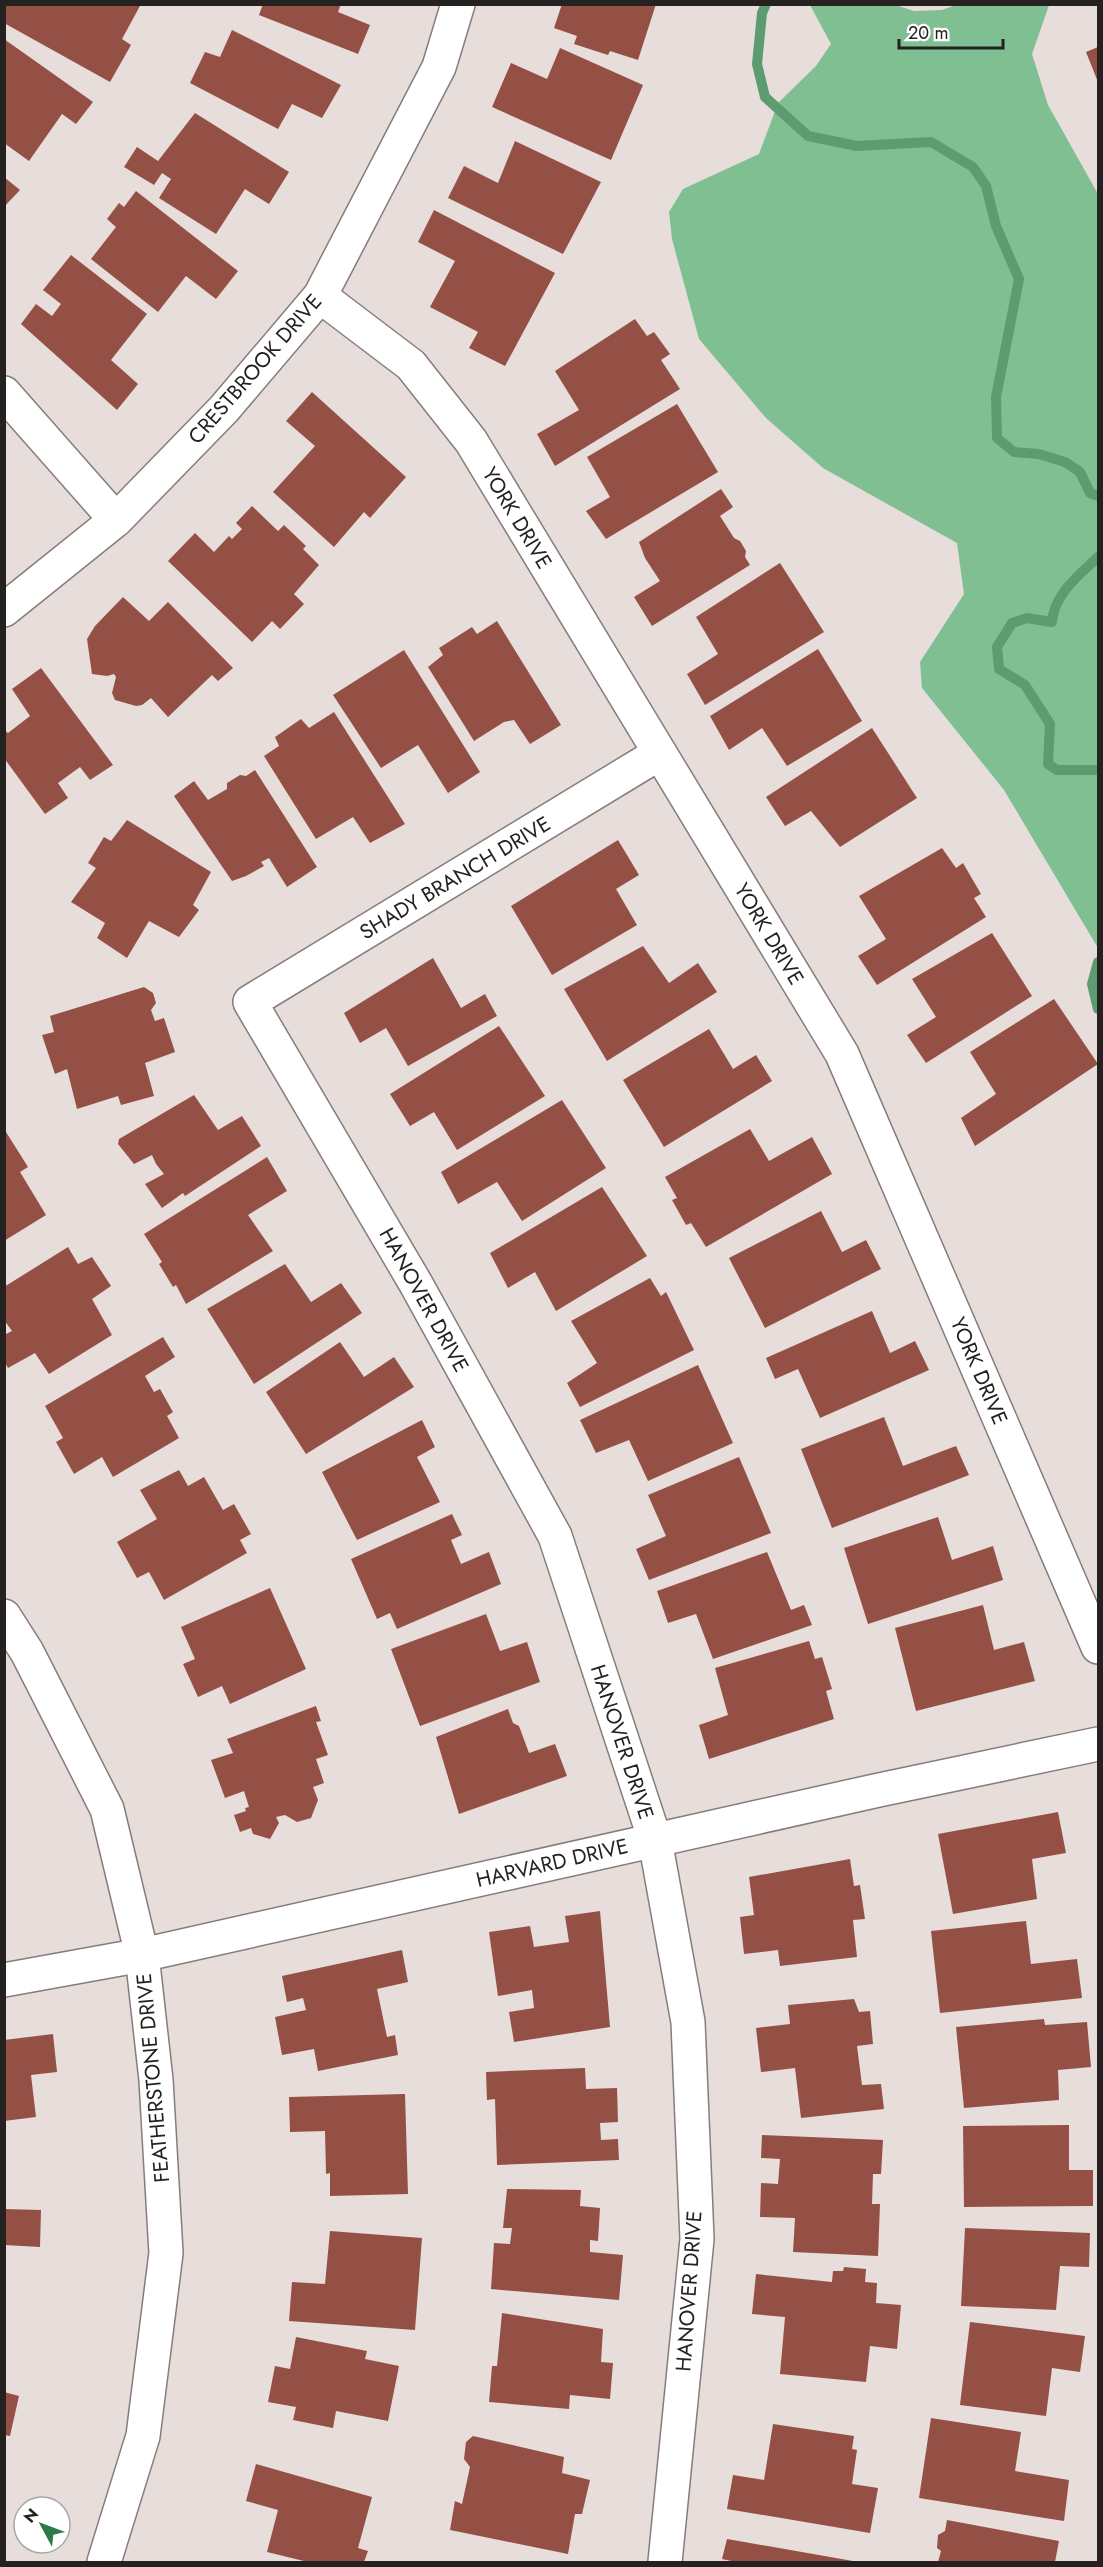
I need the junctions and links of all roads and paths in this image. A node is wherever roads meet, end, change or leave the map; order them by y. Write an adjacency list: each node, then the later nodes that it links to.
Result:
1 (458, 4): 2 (street, CRESTBROOK DRIVE)
2 (320, 296): 4 (street, CRESTBROOK DRIVE); 6 (street, YORK DRIVE)
3 (4, 393): 4 (street)
4 (116, 520): 5 (street, CRESTBROOK DRIVE)
5 (4, 610)
6 (660, 753): 7 (street, SHADY BRANCH DRIVE); 9 (street, YORK DRIVE)
7 (250, 1002): 11 (street, HANOVER DRIVE)
8 (4, 1616): 12 (street, FEATHERSTONE DRIVE)
9 (1098, 1647)
10 (1098, 1744): 11 (street, HARVARD DRIVE)
11 (655, 1840): 12 (street, HARVARD DRIVE); 15 (street, HANOVER DRIVE)
12 (142, 1955): 13 (street, HARVARD DRIVE); 14 (street, FEATHERSTONE DRIVE)
13 (4, 1980)
14 (104, 2562)
15 (665, 2562)

